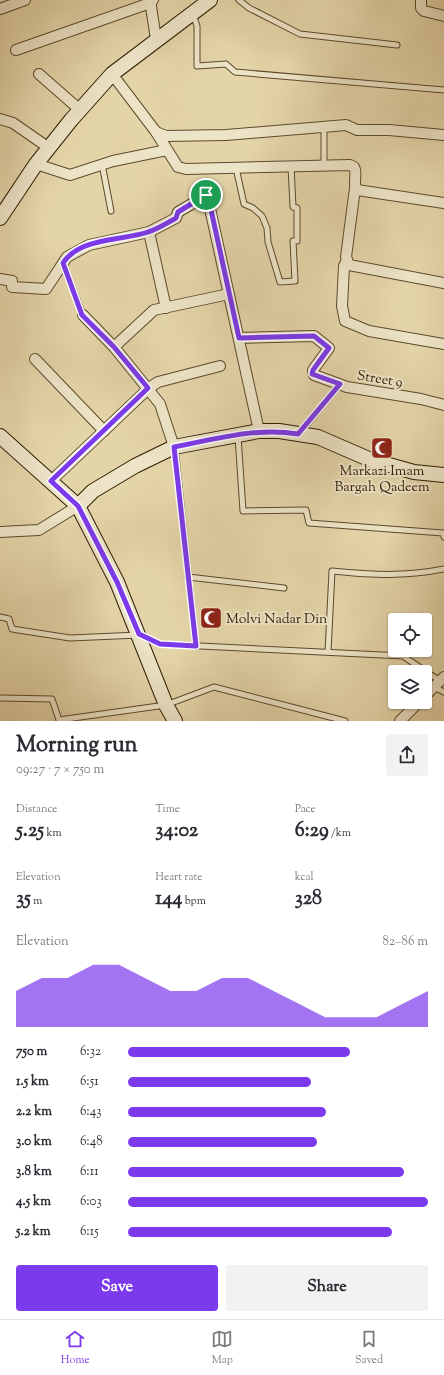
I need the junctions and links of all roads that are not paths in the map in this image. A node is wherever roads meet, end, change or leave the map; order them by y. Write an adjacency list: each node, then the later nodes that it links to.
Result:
1 (25, 0): 6 (street)
2 (210, 0): 7 (street)
3 (239, 0): 10 (lane)
4 (421, 0): 8 (street)
5 (151, 1): 9 (street); 11 (street)
6 (0, 9)
7 (193, 14): 9 (street); 14 (lane)
8 (444, 16)
9 (156, 39): 13 (street)
10 (397, 45)
11 (16, 50)
12 (39, 74): 15 (street)
13 (112, 74): 15 (street); 18 (street)
14 (444, 90)
15 (80, 110): 20 (street)
16 (0, 118): 20 (street)
17 (324, 127): 18 (street); 19 (street); 24 (lane)
18 (156, 132): 21 (street)
19 (444, 135)
20 (49, 148): 22 (street)
21 (167, 150): 23 (street); 26 (street)
22 (36, 164): 23 (street); 30 (street)
23 (102, 164): 29 (lane)
24 (324, 165): 25 (street); 27 (street)
25 (291, 166): 26 (street); 26 (lane)
26 (236, 168)
27 (355, 188): 28 (street); 32 (street)
28 (444, 202)
29 (111, 210)
30 (0, 218)
31 (148, 232): 33 (street); 36 (street); 37 (street)
32 (347, 260): 35 (street); 40 (street)
33 (63, 263): 34 (street); 38 (lane)
34 (0, 279)
35 (444, 283)
36 (229, 294): 37 (street); 39 (street)
37 (166, 308): 41 (street)
38 (82, 315): 41 (street)
39 (239, 338): 44 (street, Street 9); 48 (street)
40 (444, 344)
41 (114, 347): 45 (street)
42 (35, 359): 47 (street)
43 (220, 366): 45 (street)
44 (340, 384): 46 (street, Street 9); 49 (lane)
45 (148, 388): 47 (street); 52 (street)
46 (444, 405)
47 (104, 431): 54 (street)
48 (259, 431): 49 (street); 50 (street)
49 (298, 434): 53 (street)
50 (238, 435): 52 (street); 57 (lane)
51 (0, 436): 54 (street)
52 (174, 447): 55 (street); 59 (lane)
53 (444, 475)
54 (51, 481): 55 (street)
55 (78, 506): 56 (street); 62 (street)
56 (0, 532)
57 (444, 538)
58 (444, 569): 64 (lane)
59 (188, 577): 60 (lane); 63 (lane)
60 (284, 588)
61 (0, 617): 62 (lane)
62 (139, 634): 63 (lane); 69 (street)
63 (196, 646): 64 (lane)
64 (328, 652): 65 (lane)
65 (440, 682): 66 (street); 67 (lane)
66 (432, 689)
67 (444, 692)
68 (0, 698): 69 (lane)
69 (166, 705): 71 (street); 72 (lane)
70 (412, 709): 73 (street)
71 (175, 721)
72 (345, 721)
73 (400, 721)

